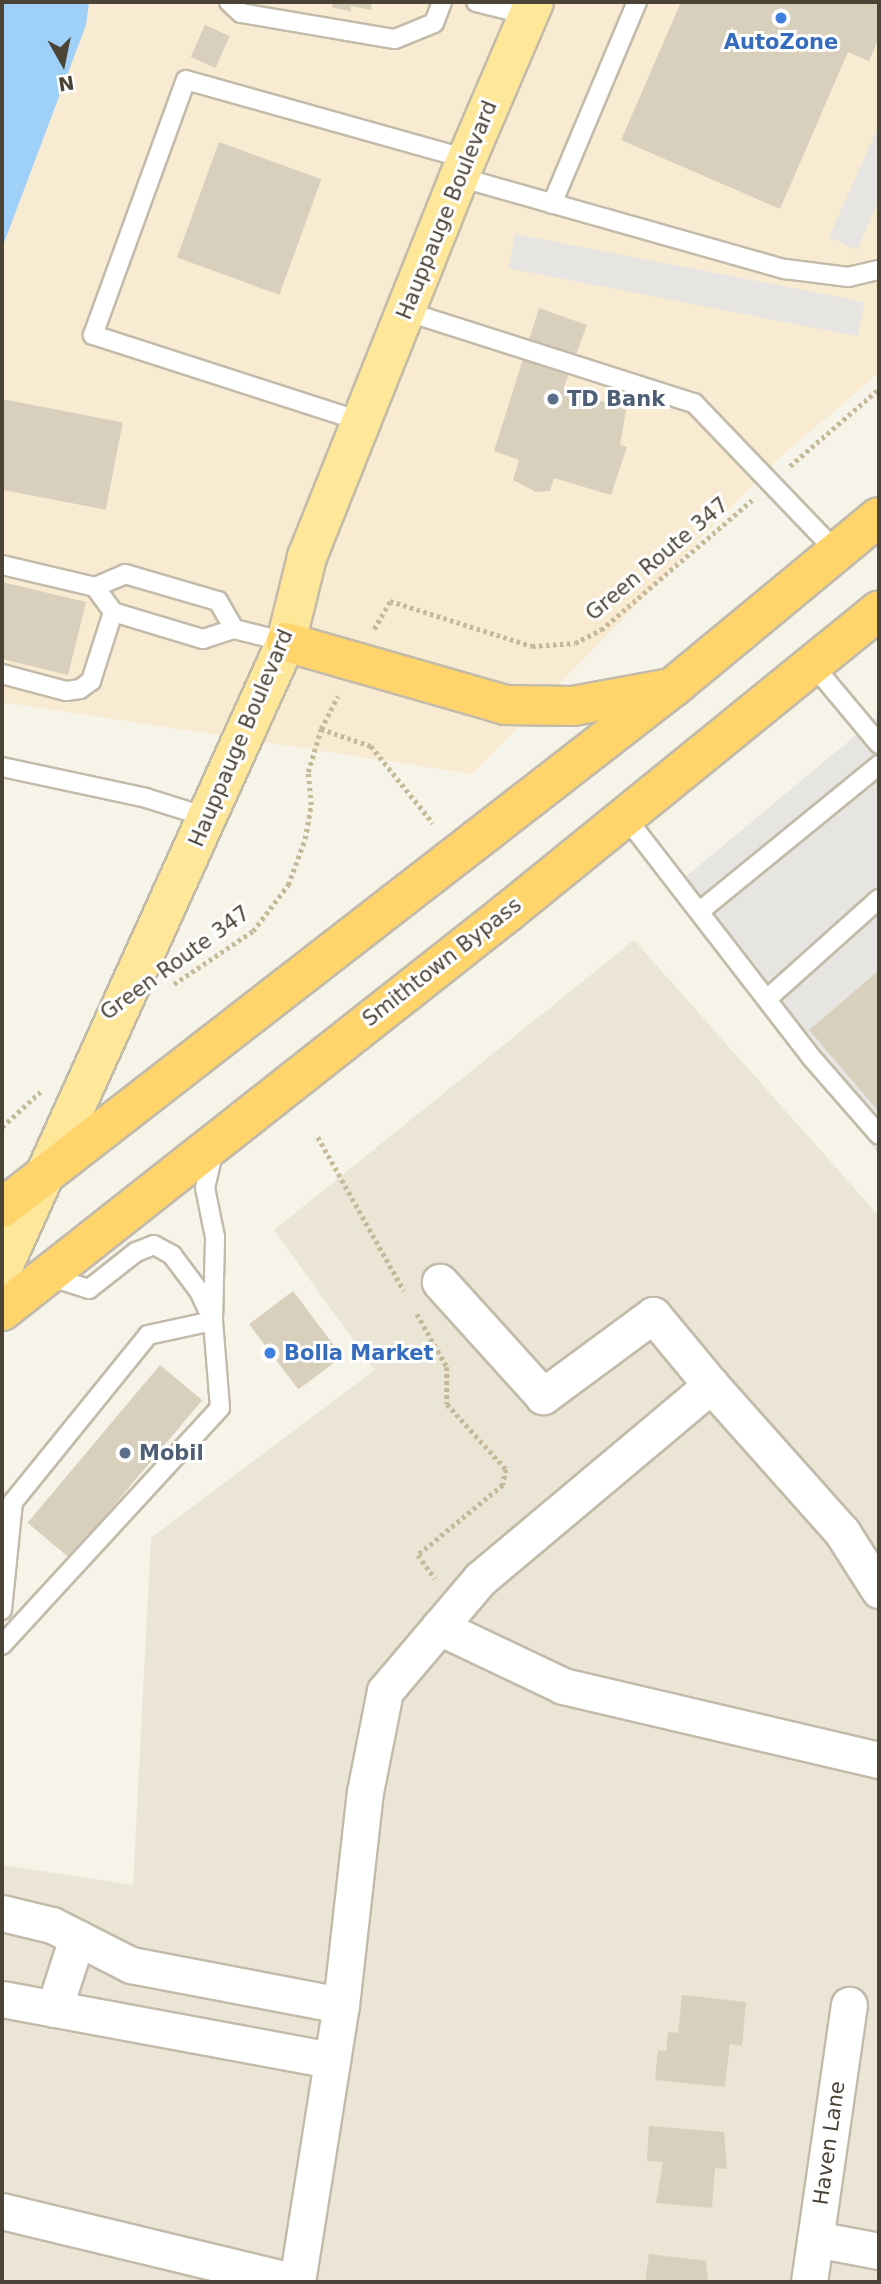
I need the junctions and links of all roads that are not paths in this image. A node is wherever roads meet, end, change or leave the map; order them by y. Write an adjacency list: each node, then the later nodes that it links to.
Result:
1 (229, 2): 2 (lane)
2 (442, 2)
3 (476, 2): 5 (lane)
4 (637, 2): 7 (lane)
5 (531, 8): 6 (main road, Hauppauge Boulevard)
6 (463, 168): 7 (lane); 9 (main road, Hauppauge Boulevard); 10 (lane)
7 (552, 204): 8 (lane)
8 (879, 270)
9 (405, 311): 10 (main road, Hauppauge Boulevard); 12 (lane)
10 (364, 422): 18 (main road, Hauppauge Boulevard)
11 (879, 517): 12 (highway)
12 (837, 552): 21 (highway)
13 (2, 565): 14 (lane)
14 (95, 587): 16 (lane); 17 (lane)
15 (879, 610): 19 (highway, Smithtown Bypass)
16 (113, 612): 17 (lane); 20 (lane)
17 (234, 629): 18 (lane)
18 (286, 642): 21 (highway); 26 (main road, Hauppauge Boulevard)
19 (813, 665): 22 (lane); 25 (highway, Smithtown Bypass)
20 (2, 674)
21 (672, 688): 32 (highway)
22 (879, 744)
23 (879, 765): 28 (lane)
24 (2, 767): 26 (lane)
25 (624, 815): 28 (lane); 31 (highway, Smithtown Bypass)
26 (210, 818): 32 (main road, Hauppauge Boulevard)
27 (879, 899): 29 (lane)
28 (700, 911): 29 (lane)
29 (767, 999): 30 (lane)
30 (879, 1135)
31 (217, 1138): 35 (highway, Smithtown Bypass); 38 (lane)
32 (48, 1171): 33 (highway); 34 (main road, Hauppauge Boulevard)
33 (2, 1208)
34 (2, 1269)
35 (48, 1276): 37 (highway, Smithtown Bypass); 38 (lane)
36 (440, 1282): 39 (street)
37 (2, 1311)
38 (213, 1321): 41 (lane); 43 (lane)
39 (711, 1385): 40 (street); 42 (street)
40 (879, 1590)
41 (2, 1610)
42 (448, 1616): 44 (street); 48 (street)
43 (2, 1646)
44 (879, 1760)
45 (2, 1913): 46 (street)
46 (77, 1938): 48 (street); 50 (street)
47 (2, 1999): 50 (street)
48 (341, 2005): 51 (street)
49 (849, 2005): 53 (street, Haven Lane)
50 (54, 2009): 51 (street)
51 (332, 2060): 55 (street)
52 (2, 2211): 55 (street)
53 (815, 2239): 54 (street); 56 (street, Haven Lane)
54 (879, 2251)
55 (297, 2282)
56 (809, 2282)

